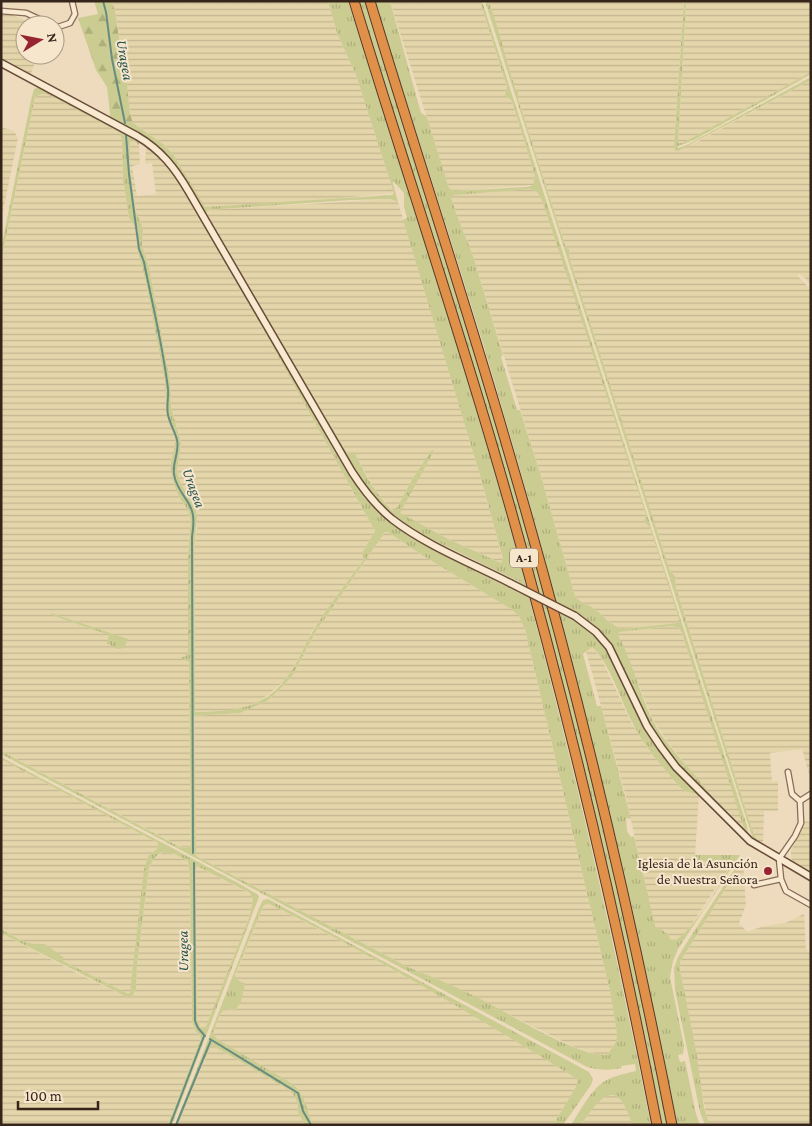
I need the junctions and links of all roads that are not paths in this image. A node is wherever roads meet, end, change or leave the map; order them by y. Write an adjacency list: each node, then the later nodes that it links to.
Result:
1 (72, 1): 6 (street)
2 (354, 1): 16 (highway, A-1)
3 (370, 1): 17 (highway, A-1)
4 (1, 12): 5 (street)
5 (28, 15)
6 (65, 25)
7 (1, 63): 11 (street, bridge)
8 (788, 772): 10 (street)
9 (811, 794): 10 (street)
10 (800, 801): 11 (street)
11 (779, 859): 12 (street); 13 (street)
12 (811, 877)
13 (781, 879): 14 (street); 15 (street)
14 (754, 885)
15 (811, 905)
16 (657, 1125)
17 (672, 1125)

